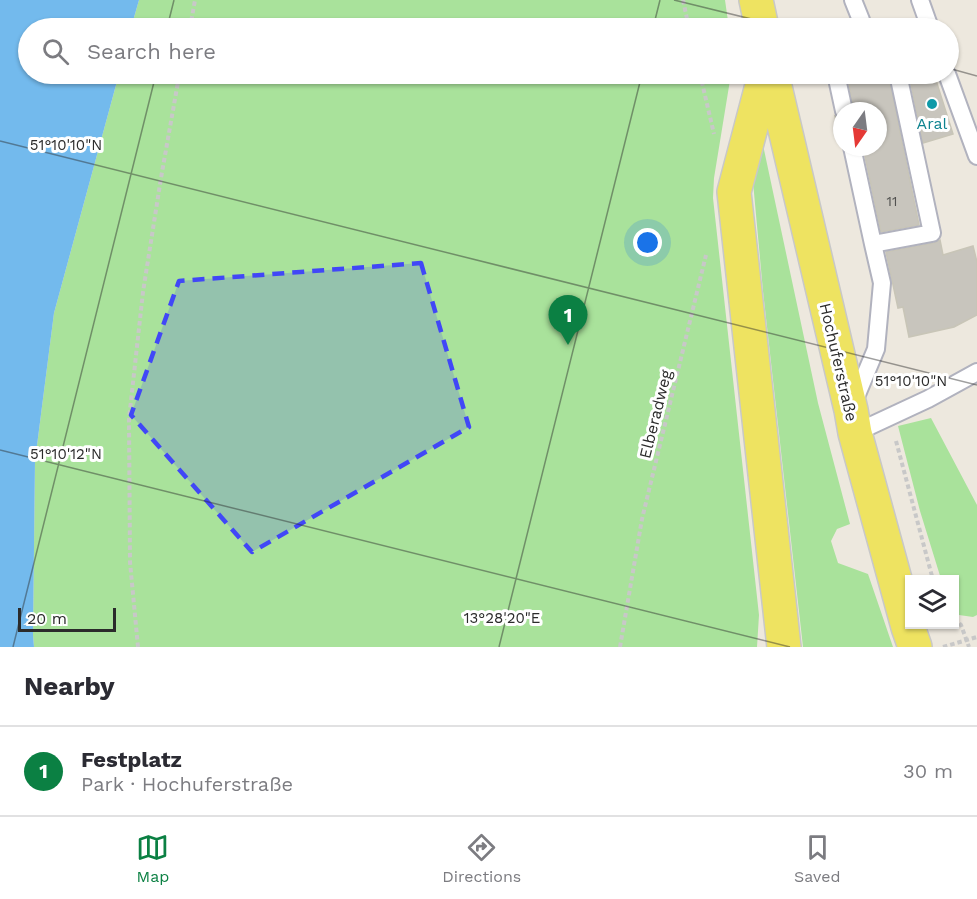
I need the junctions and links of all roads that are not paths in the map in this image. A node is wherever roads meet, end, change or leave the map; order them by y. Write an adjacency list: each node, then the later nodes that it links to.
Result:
1 (756, 0): 4 (main road)
2 (853, 0): 5 (lane)
3 (920, 0): 6 (lane)
4 (760, 18)
5 (860, 18)
6 (926, 18)
7 (762, 84): 18 (main road)
8 (774, 84): 17 (main road, Hochuferstraße)
9 (838, 84): 12 (lane)
10 (900, 84): 15 (lane)
11 (951, 84): 14 (lane)
12 (842, 102)
13 (854, 156): 15 (lane)
14 (977, 156)
15 (873, 244): 17 (lane)
16 (977, 372): 17 (lane)
17 (853, 421): 19 (main road, Hochuferstraße)
18 (784, 647)
19 (915, 647)

